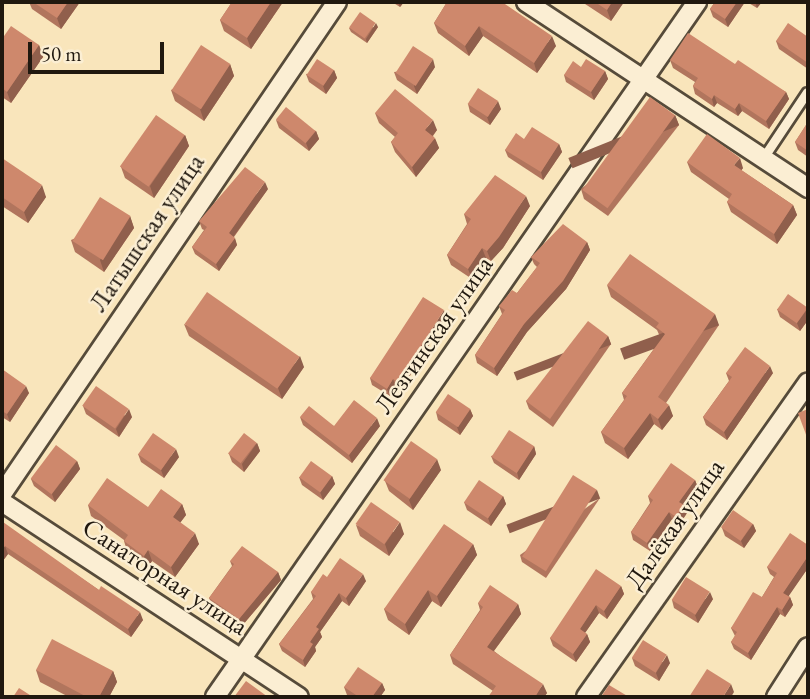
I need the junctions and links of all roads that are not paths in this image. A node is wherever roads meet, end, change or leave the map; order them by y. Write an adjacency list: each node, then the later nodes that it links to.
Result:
1 (337, 2): 9 (street, Латышская улица)
2 (526, 2): 4 (street)
3 (697, 2): 4 (street, Лезгинская улица)
4 (644, 80): 6 (street); 12 (street, Лезгинская улица)
5 (807, 92): 6 (lane)
6 (763, 158): 7 (street)
7 (808, 188)
8 (808, 382): 15 (street, Далёкая улица)
9 (2, 494)
10 (2, 502): 12 (street, Санаторная улица)
11 (808, 647): 16 (street)
12 (241, 658): 13 (street, Лезгинская улица); 14 (street, Санаторная улица)
13 (215, 697)
14 (299, 697)
15 (586, 697)
16 (776, 697)

